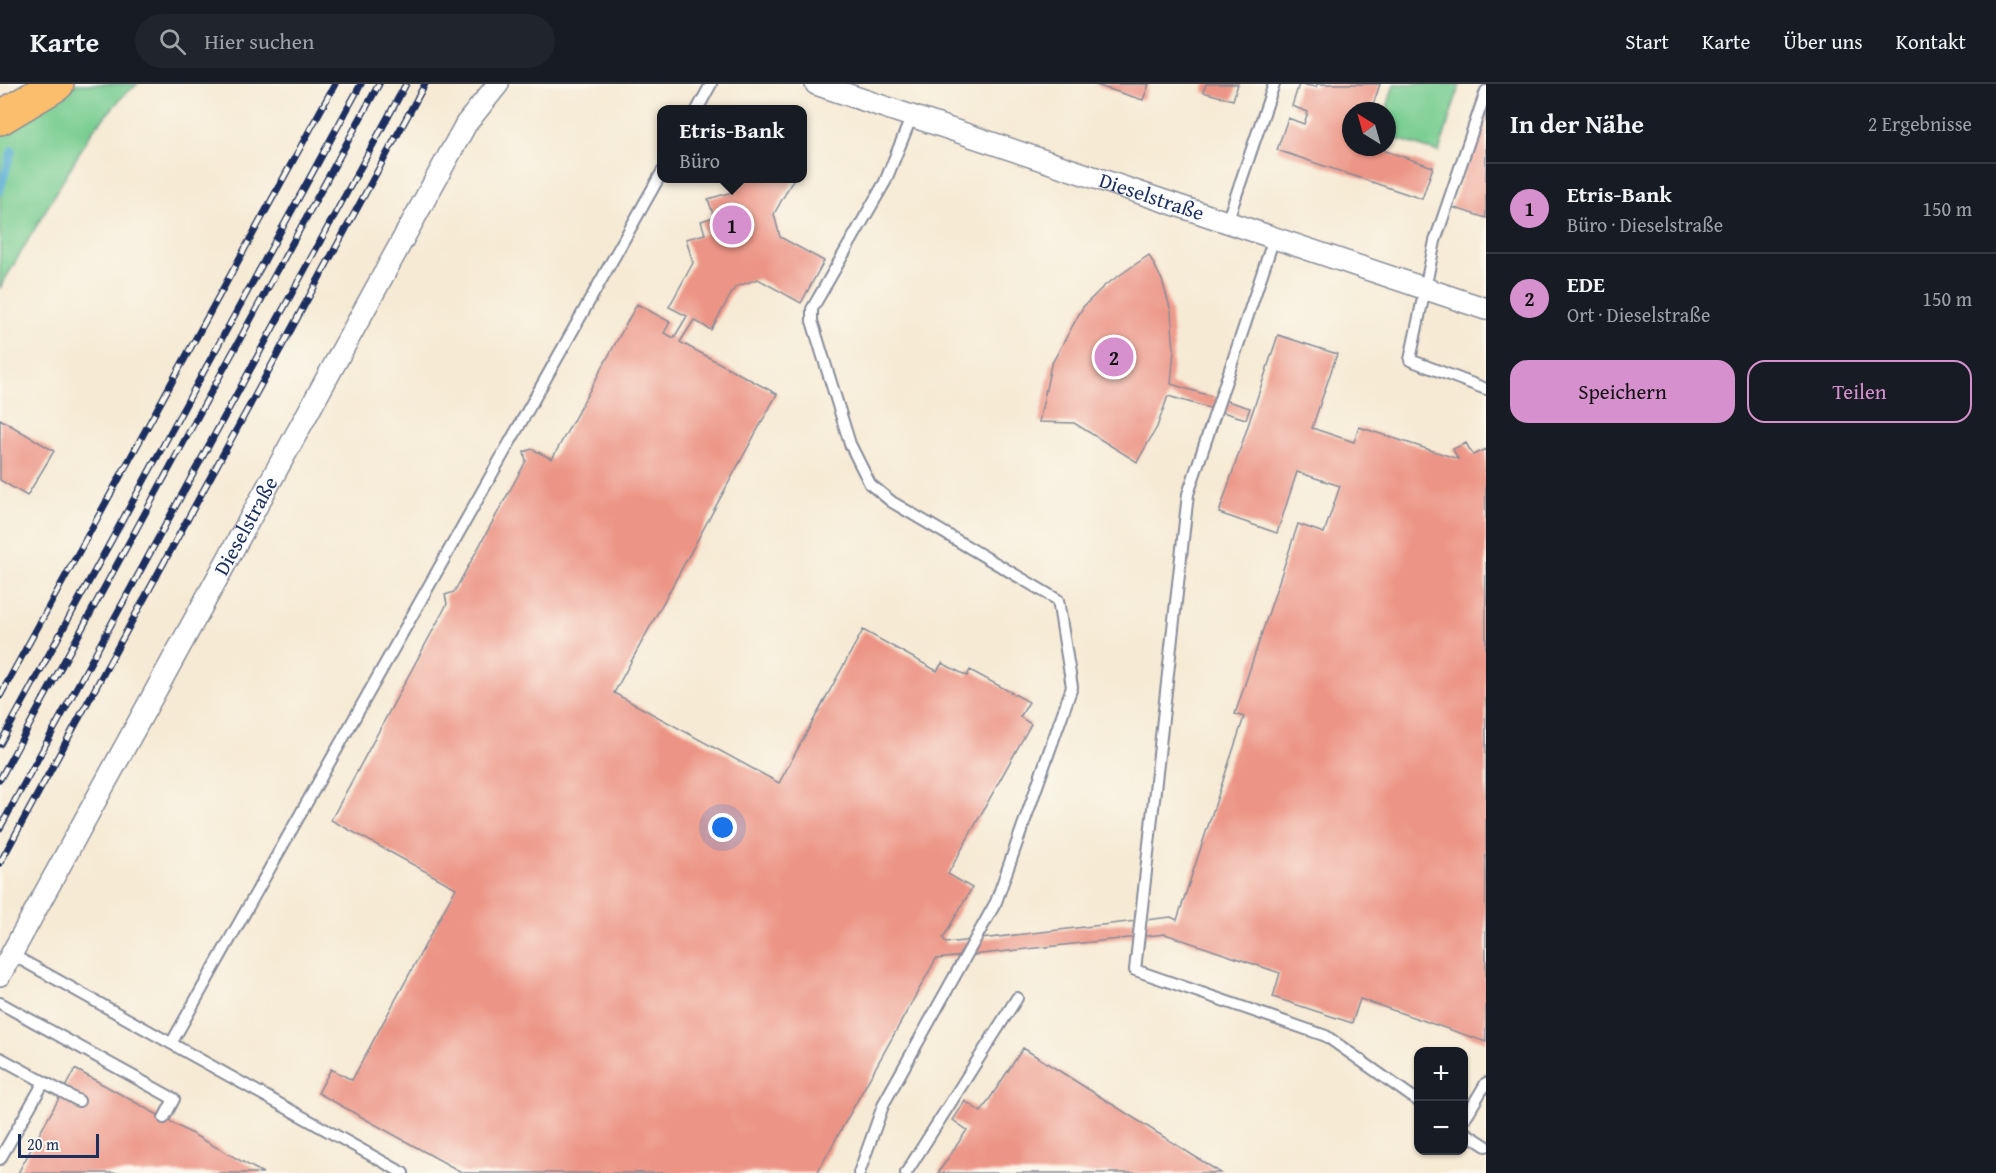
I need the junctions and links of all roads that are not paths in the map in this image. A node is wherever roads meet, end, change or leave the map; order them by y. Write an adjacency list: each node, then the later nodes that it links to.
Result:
1 (57, 84): 8 (highway)
2 (498, 84): 16 (street, Dieselstraße)
3 (711, 84): 7 (lane)
4 (816, 84): 9 (street, Dieselstraße)
5 (1274, 84): 11 (lane)
6 (1486, 91): 13 (lane)
7 (700, 105)
8 (0, 118)
9 (911, 118): 11 (street, Dieselstraße); 32 (lane)
10 (657, 181): 20 (lane)
11 (1227, 222): 12 (street, Dieselstraße)
12 (1274, 238): 13 (street, Dieselstraße); 24 (lane)
13 (1426, 289): 14 (street, Dieselstraße); 15 (lane)
14 (1486, 309)
15 (1486, 389)
16 (11, 954): 17 (street, Dieselstraße); 20 (lane)
17 (0, 975)
18 (1017, 998): 33 (lane)
19 (0, 1003): 27 (lane)
20 (172, 1042): 31 (lane)
21 (0, 1058): 22 (lane)
22 (44, 1082): 25 (lane); 30 (lane)
23 (1486, 1083): 26 (lane)
24 (1414, 1098)
25 (79, 1101)
26 (1468, 1113)
27 (164, 1118)
28 (1468, 1134): 29 (lane)
29 (1486, 1146)
30 (0, 1159)
31 (402, 1173)
32 (859, 1173)
33 (906, 1173)

